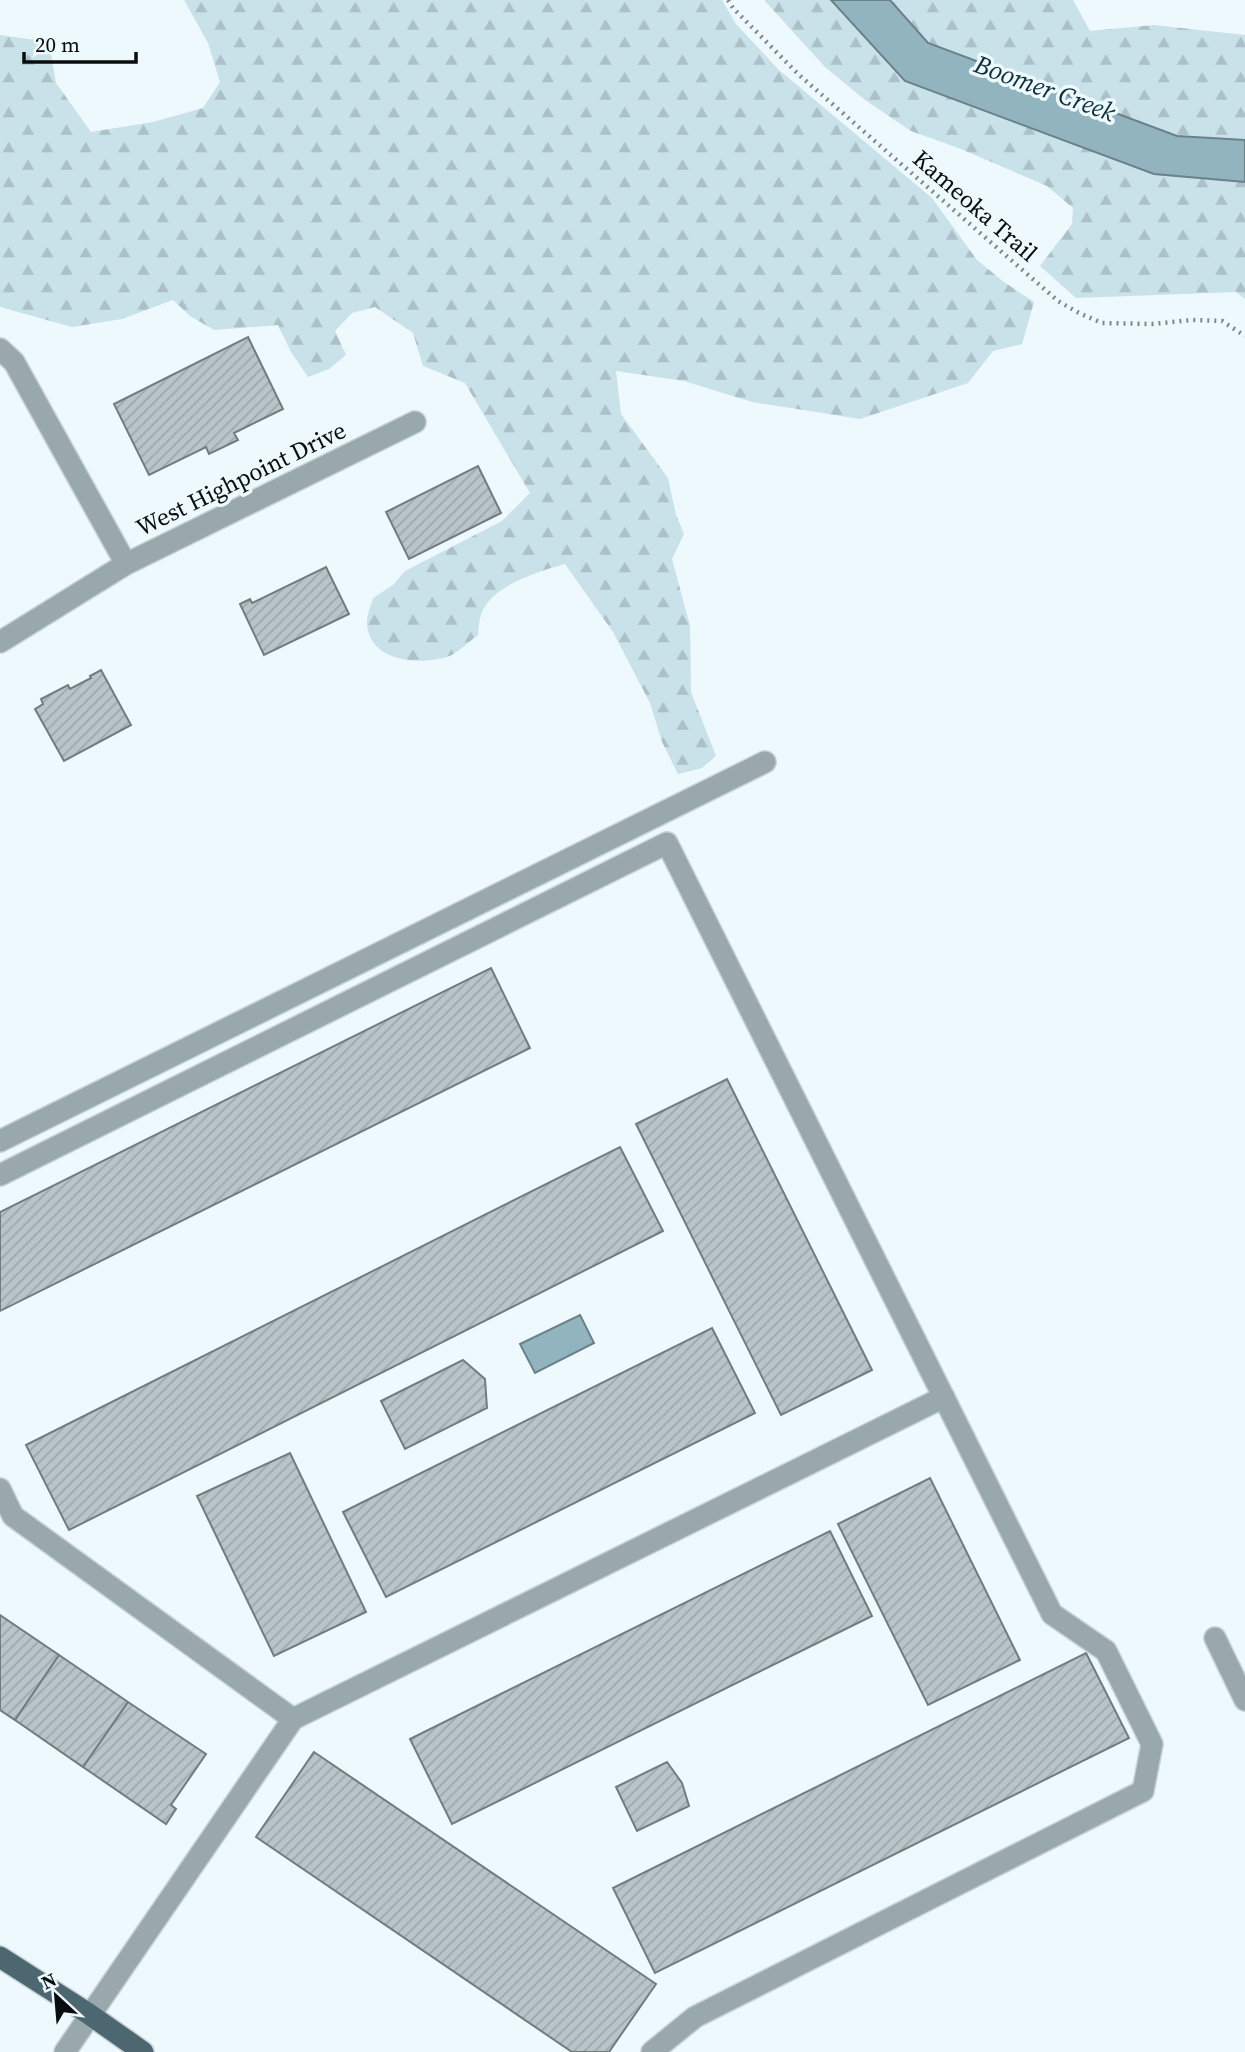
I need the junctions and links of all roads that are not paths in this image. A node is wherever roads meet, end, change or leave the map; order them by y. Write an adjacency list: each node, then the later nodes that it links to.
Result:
1 (0, 349): 3 (street, West Highpoint Drive)
2 (415, 422): 3 (street, West Highpoint Drive)
3 (126, 564): 4 (street)
4 (0, 642)
5 (765, 762): 6 (street)
6 (0, 1141)
7 (0, 1175): 8 (street)
8 (944, 1396): 12 (street); 17 (street)
9 (0, 1489): 12 (street)
10 (1215, 1638): 11 (street)
11 (1243, 1691)
12 (293, 1719): 14 (street)
13 (0, 1957): 14 (main road)
14 (89, 2014): 15 (street); 16 (main road)
15 (65, 2052)
16 (143, 2052)
17 (652, 2052)

